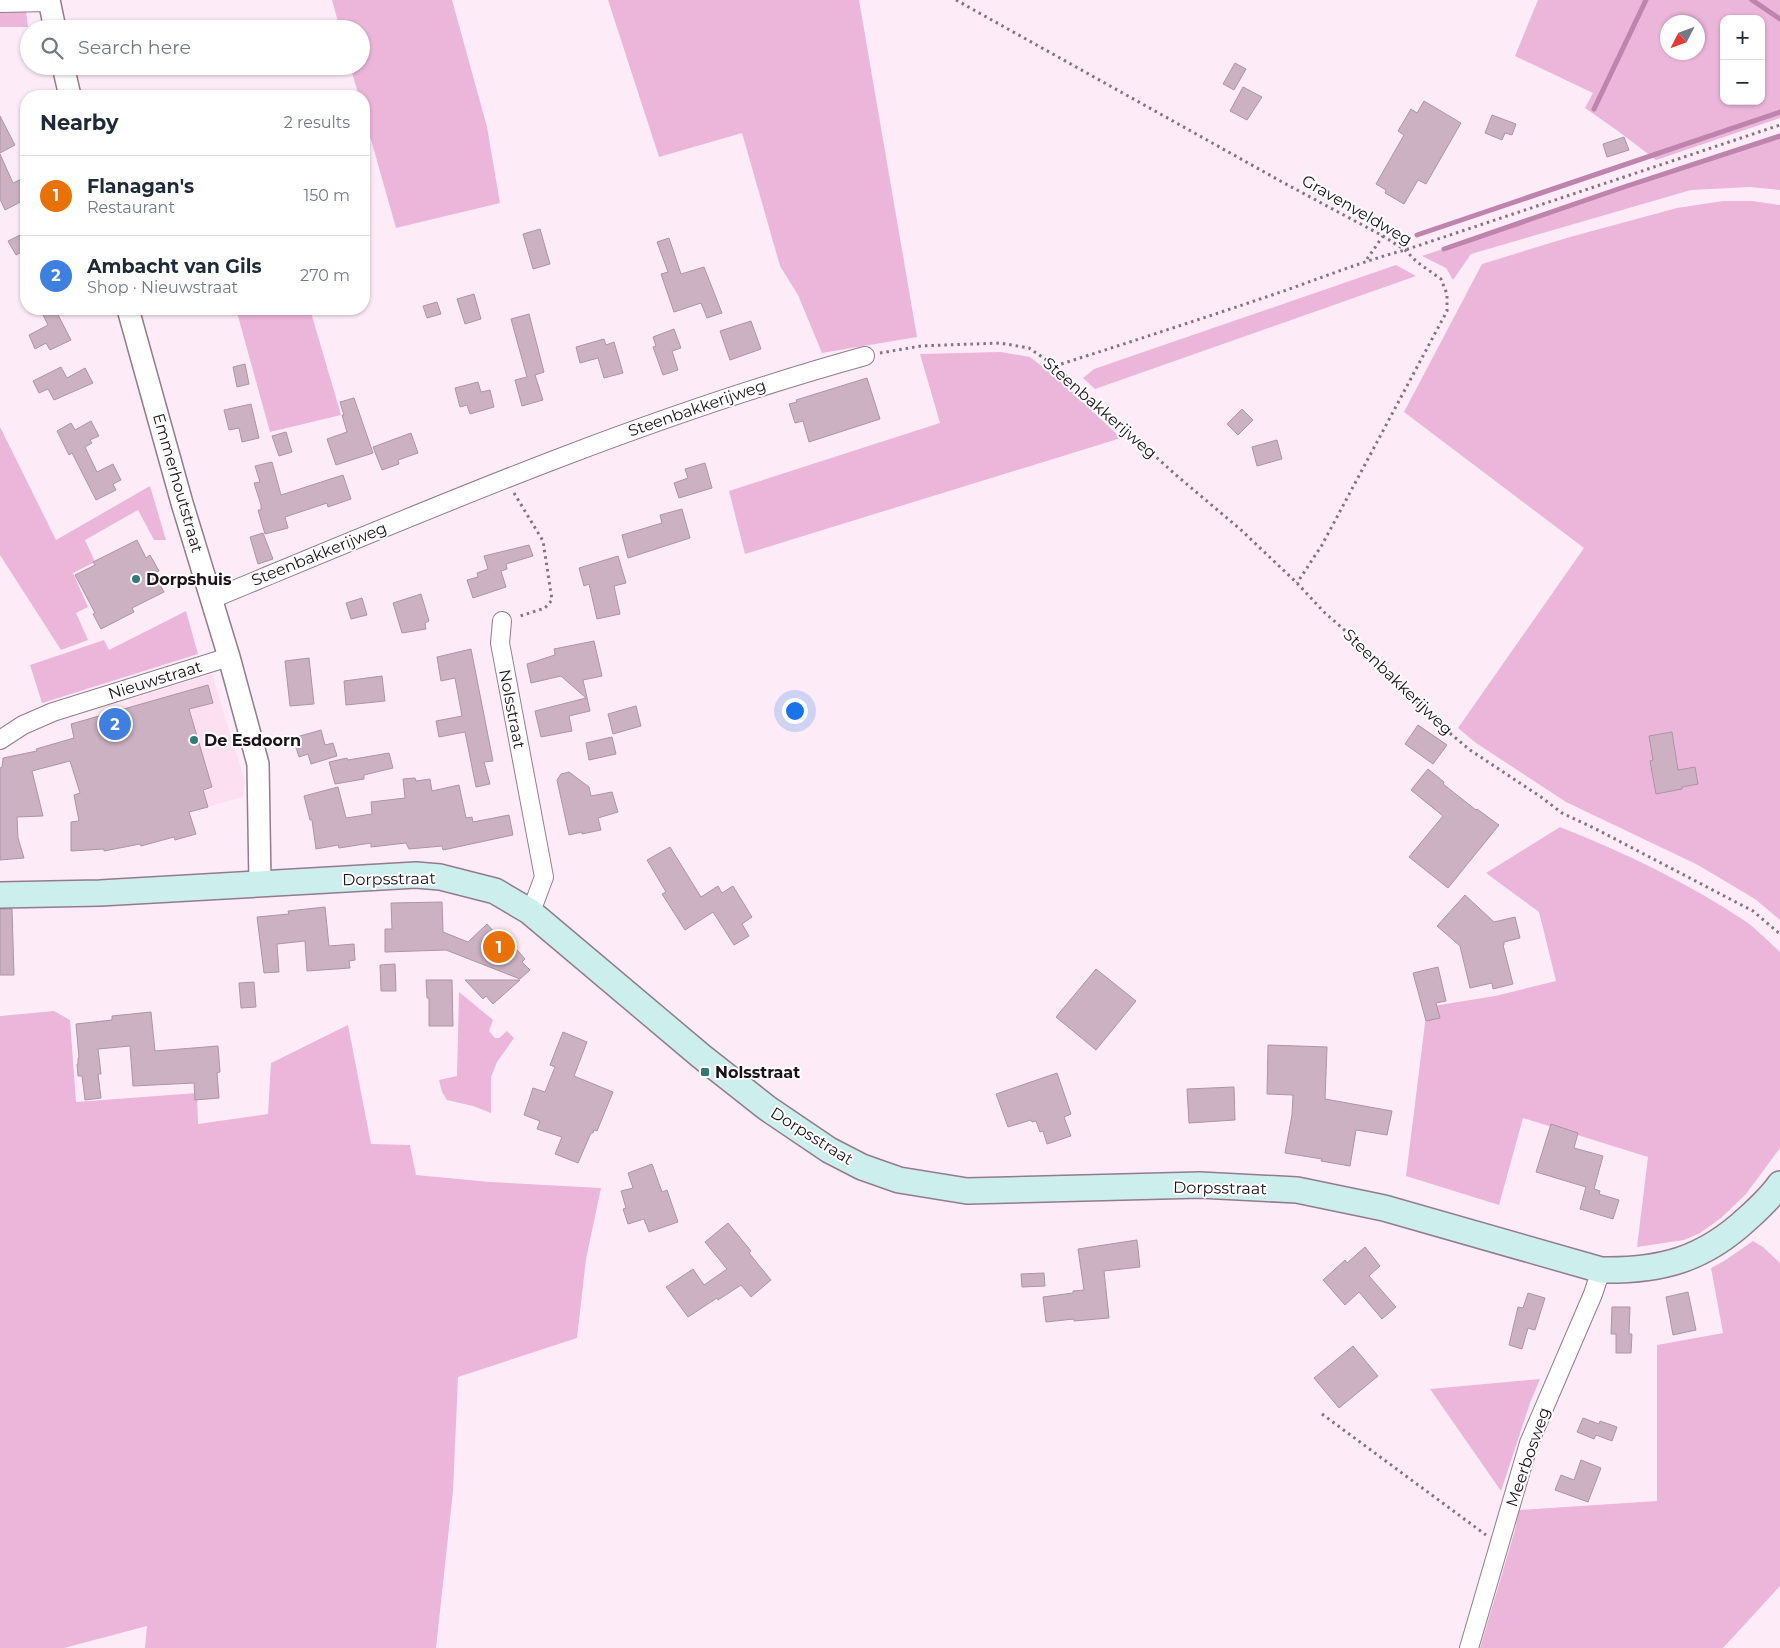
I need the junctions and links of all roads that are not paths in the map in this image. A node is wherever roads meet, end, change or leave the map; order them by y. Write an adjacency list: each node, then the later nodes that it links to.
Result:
1 (49, 1): 2 (street); 3 (street)
2 (0, 2)
3 (53, 20)
4 (65, 75): 5 (street)
5 (69, 90)
6 (130, 315): 8 (street, Emmerhoutstraat)
7 (865, 356): 8 (street, Steenbakkerijweg)
8 (212, 598): 10 (street, Emmerhoutstraat)
9 (502, 621): 14 (street, Nolsstraat)
10 (229, 657): 11 (street, Nieuwstraat); 12 (street, Emmerhoutstraat)
11 (0, 740)
12 (260, 883): 13 (main road, Dorpsstraat); 14 (main road, Dorpsstraat)
13 (0, 895)
14 (529, 911): 16 (main road, Dorpsstraat)
15 (1780, 1184): 16 (main road, Dorpsstraat)
16 (1601, 1270): 17 (street, Meerbosweg)
17 (1469, 1648)

